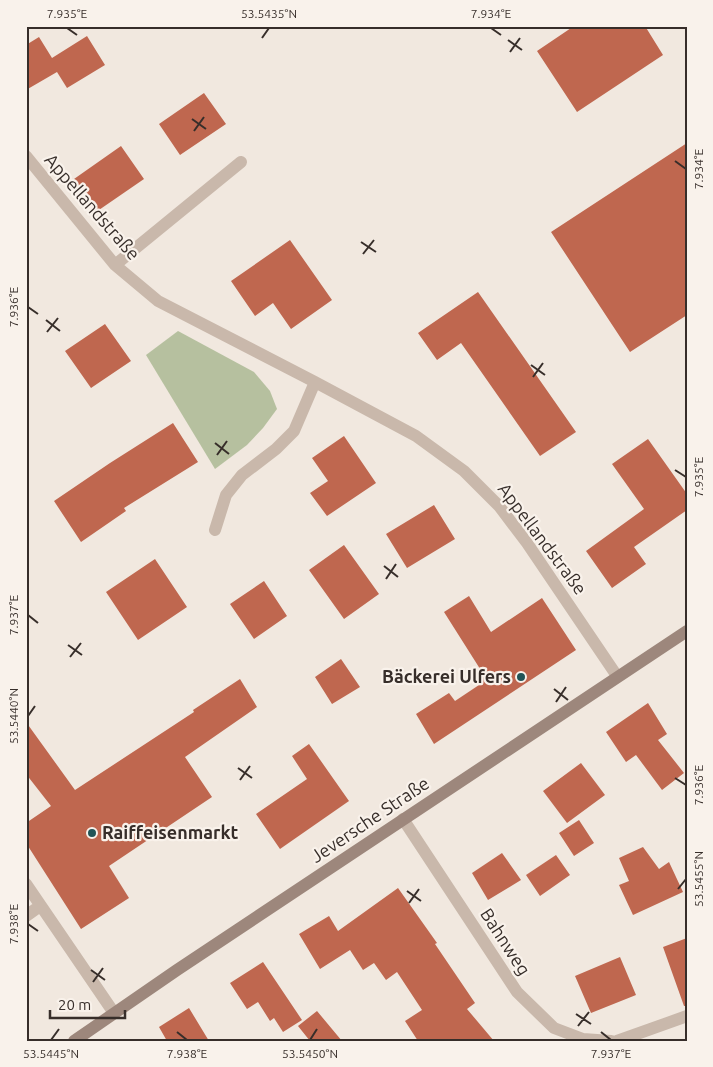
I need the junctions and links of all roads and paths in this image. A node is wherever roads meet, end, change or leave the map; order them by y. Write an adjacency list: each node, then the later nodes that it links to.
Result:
1 (26, 156): 3 (street, Appellandstraße)
2 (241, 162): 3 (street)
3 (115, 265): 4 (street, Appellandstraße)
4 (316, 382): 5 (street); 7 (street, Appellandstraße)
5 (215, 530)
6 (687, 631): 7 (street, Jeversche Straße)
7 (617, 676): 8 (street, Jeversche Straße)
8 (403, 819): 12 (street, Jeversche Straße); 15 (street, Bahnweg)
9 (26, 884): 10 (street)
10 (40, 906): 11 (street); 12 (street)
11 (26, 916)
12 (114, 1013): 14 (street, Jeversche Straße)
13 (687, 1016): 16 (street)
14 (74, 1041)
15 (611, 1041)
16 (617, 1041)

